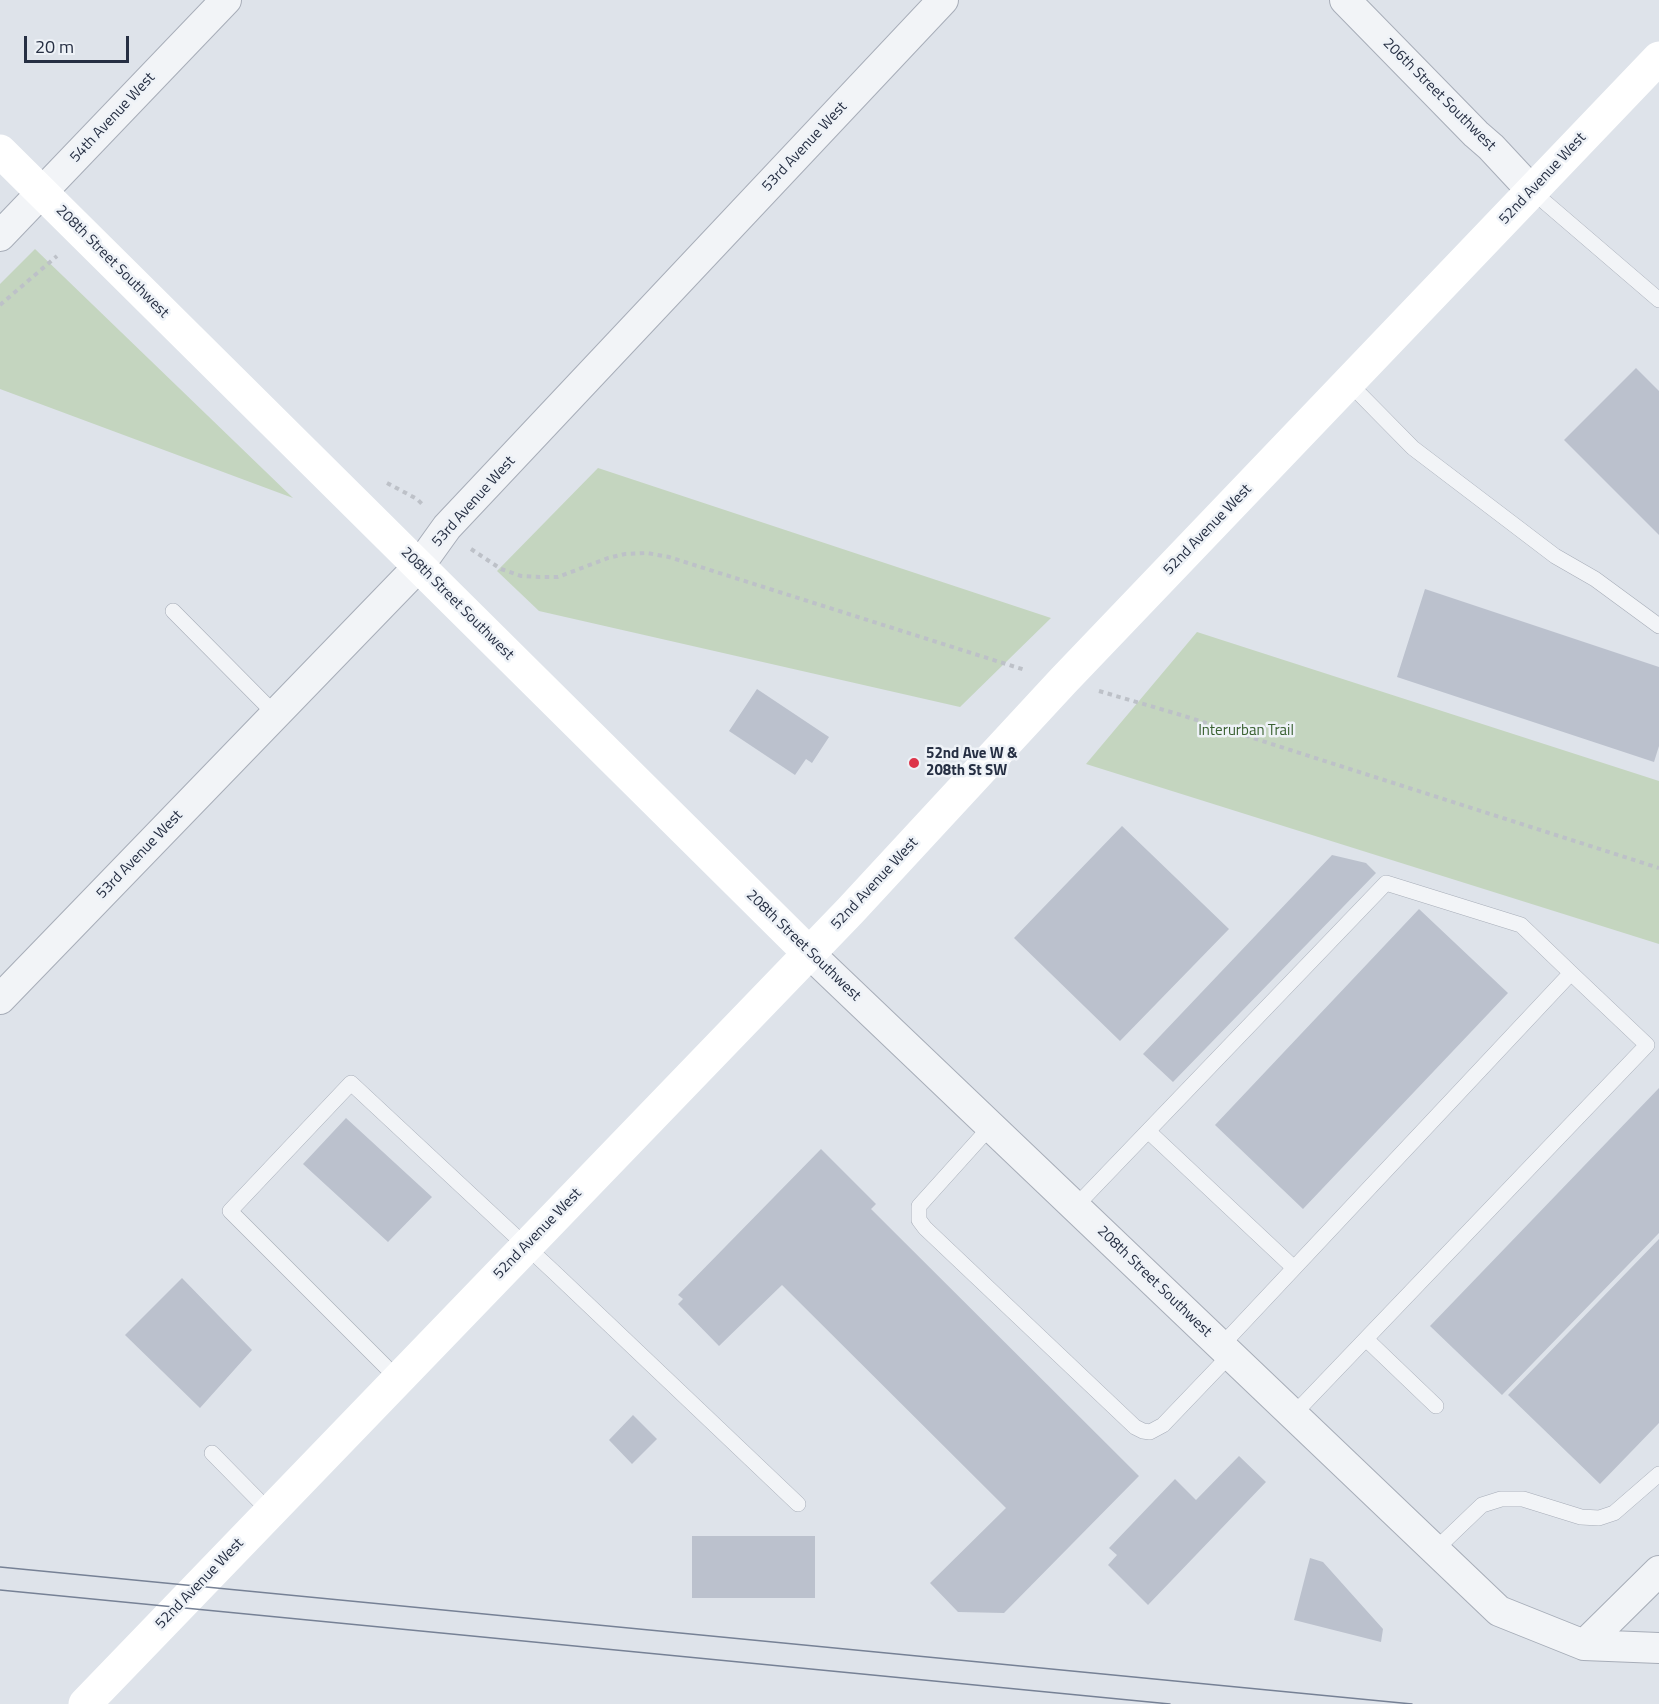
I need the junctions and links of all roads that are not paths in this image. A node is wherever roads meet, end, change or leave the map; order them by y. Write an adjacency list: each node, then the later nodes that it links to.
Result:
1 (226, 0): 7 (street, 54th Avenue West)
2 (943, 0): 11 (street, 53rd Avenue West)
3 (1345, 0): 6 (street, 206th Street Southwest)
4 (1659, 58): 6 (street, 52nd Avenue West)
5 (0, 151): 7 (street, 208th Street Southwest)
6 (1532, 191): 9 (lane); 10 (street, 52nd Avenue West)
7 (42, 192): 8 (street, 54th Avenue West); 11 (street, 208th Street Southwest)
8 (0, 236)
9 (1659, 300)
10 (1349, 382): 13 (lane); 15 (street, 52nd Avenue West)
11 (419, 566): 14 (street, 53rd Avenue West); 15 (street, 208th Street Southwest)
12 (174, 611): 14 (lane)
13 (1659, 626)
14 (276, 715): 17 (street, 53rd Avenue West)
15 (809, 953): 18 (street, 208th Street Southwest); 21 (street, 52nd Avenue West)
16 (1571, 973): 19 (lane); 22 (lane); 23 (lane)
17 (0, 999)
18 (991, 1126): 20 (street, 208th Street Southwest); 24 (lane)
19 (1148, 1131): 20 (lane); 22 (lane)
20 (1075, 1207): 24 (street, 208th Street Southwest)
21 (527, 1246): 25 (street, 52nd Avenue West); 25 (lane); 30 (lane)
22 (1294, 1268): 24 (lane)
23 (1366, 1339): 26 (lane); 27 (lane)
24 (1226, 1350): 27 (street, 208th Street Southwest)
25 (398, 1379): 31 (street, 52nd Avenue West)
26 (1436, 1406)
27 (1293, 1415): 32 (street, 208th Street Southwest)
28 (212, 1454): 31 (lane)
29 (1659, 1474): 32 (lane)
30 (798, 1504)
31 (270, 1512): 36 (street, 52nd Avenue West)
32 (1435, 1550): 34 (street, 208th Street Southwest)
33 (1659, 1571): 34 (street)
34 (1584, 1645): 35 (street, 208th Street Southwest)
35 (1659, 1648)
36 (84, 1704)

